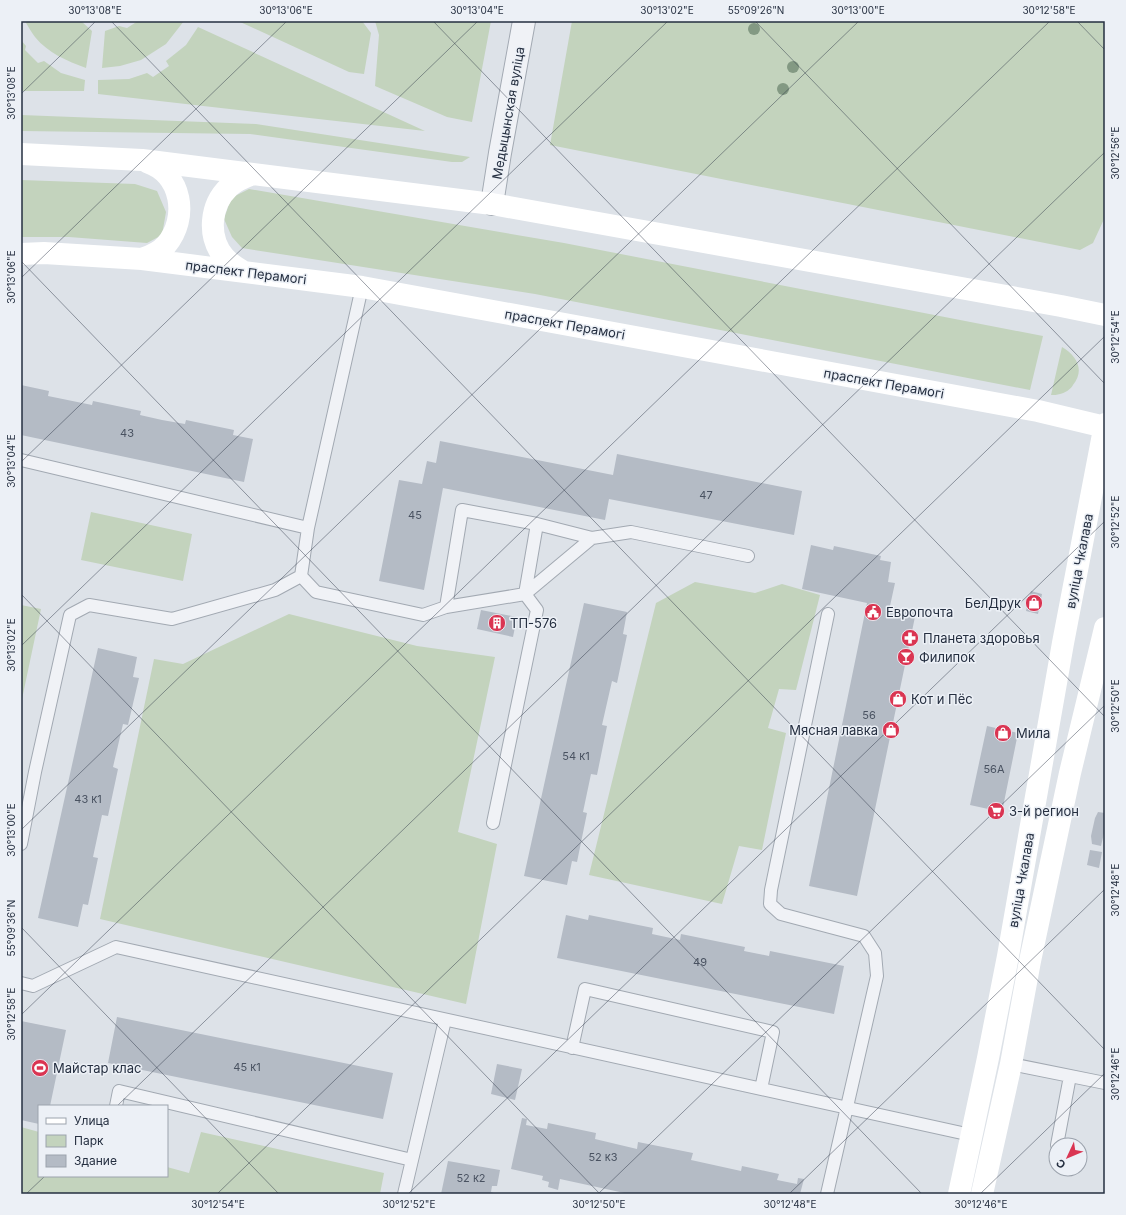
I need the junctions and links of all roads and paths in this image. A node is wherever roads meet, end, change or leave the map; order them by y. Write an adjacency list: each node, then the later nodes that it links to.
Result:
1 (524, 21): 5 (street, Медыцынская вуліца)
2 (21, 154): 3 (main road)
3 (142, 160): 4 (main road); 7 (main road)
4 (253, 174): 5 (main road); 8 (main road)
5 (492, 204): 10 (main road)
6 (21, 254): 7 (main road, праспект Перамогі)
7 (142, 259): 8 (main road, праспект Перамогі)
8 (244, 272): 9 (main road, праспект Перамогі)
9 (362, 287): 11 (main road, праспект Перамогі); 14 (lane)
10 (1105, 315)
11 (1105, 426): 24 (main road, вуліца Чкалава)
12 (21, 460): 14 (lane)
13 (537, 524): 15 (lane); 18 (lane); 19 (lane)
14 (308, 528): 17 (lane)
15 (592, 538): 16 (lane); 18 (lane)
16 (748, 556)
17 (301, 576): 19 (lane); 25 (lane)
18 (525, 594): 19 (lane); 23 (lane)
19 (446, 607)
20 (828, 614): 36 (lane)
21 (1105, 628): 22 (main road, вуліца Чкалава)
22 (1103, 651): 26 (main road, вуліца Чкалава)
23 (493, 823)
24 (1028, 842): 26 (street); 30 (main road, вуліца Чкалава)
25 (21, 844)
26 (1054, 849): 31 (main road, вуліца Чкалава)
27 (21, 983): 28 (lane)
28 (445, 1020): 29 (lane); 40 (lane)
29 (572, 1048): 34 (lane); 34 (lane)
30 (988, 1058): 31 (street); 37 (main road, вуліца Чкалава)
31 (1010, 1064): 32 (lane); 39 (main road, вуліца Чкалава)
32 (1070, 1076): 33 (lane); 38 (lane)
33 (1105, 1083)
34 (761, 1089): 36 (lane)
35 (116, 1105): 40 (lane)
36 (847, 1108): 37 (lane); 42 (lane)
37 (971, 1135): 39 (street); 43 (main road, вуліца Чкалава)
38 (1058, 1137)
39 (993, 1140): 44 (main road, вуліца Чкалава)
40 (412, 1160): 41 (lane)
41 (404, 1194)
42 (828, 1194)
43 (959, 1194)
44 (982, 1194)

